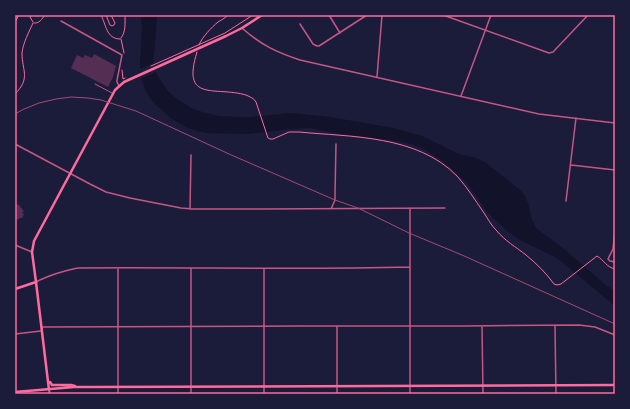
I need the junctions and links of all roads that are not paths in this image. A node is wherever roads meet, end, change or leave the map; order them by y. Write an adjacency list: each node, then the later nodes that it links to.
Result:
1 (262, 15): 10 (main road)
2 (329, 15): 12 (street)
3 (367, 15): 12 (street)
4 (382, 15): 13 (street)
5 (443, 15): 11 (street)
6 (491, 15): 11 (street)
7 (588, 15): 11 (street)
8 (61, 22): 15 (street)
9 (300, 24): 12 (street)
10 (242, 28): 13 (street); 15 (main road)
11 (486, 30): 17 (street)
12 (340, 33)
13 (377, 77): 17 (street)
14 (95, 84): 16 (lane)
15 (119, 86): 16 (main road)
16 (113, 95): 25 (main road)
17 (461, 97): 18 (street)
18 (576, 118): 19 (street); 23 (street)
19 (615, 123)
20 (15, 144): 25 (street)
21 (336, 144): 30 (street)
22 (191, 155): 29 (street)
23 (571, 165): 24 (street); 26 (street)
24 (615, 170)
25 (71, 174): 29 (street); 33 (main road)
26 (566, 201)
27 (410, 208): 28 (street); 30 (street); 35 (street)
28 (444, 208)
29 (190, 209): 30 (street)
30 (331, 209)
31 (615, 230): 34 (street)
32 (15, 245): 33 (street)
33 (32, 252): 39 (main road)
34 (615, 262)
35 (410, 267): 38 (street); 46 (street)
36 (118, 268): 37 (street); 39 (street); 42 (street)
37 (191, 268): 38 (street); 43 (street)
38 (264, 268): 44 (street)
39 (36, 282): 40 (main road); 48 (main road)
40 (15, 289)
41 (555, 325): 47 (street); 51 (street); 53 (street)
42 (118, 326): 43 (street); 48 (street); 61 (street)
43 (191, 326): 44 (street); 55 (street)
44 (264, 326): 45 (street); 56 (street)
45 (337, 326): 46 (street); 57 (street)
46 (410, 326): 47 (street); 58 (street)
47 (482, 326): 59 (street)
48 (42, 327): 49 (main road)
49 (42, 331): 50 (street); 52 (main road)
50 (15, 334)
51 (615, 335)
52 (48, 377): 60 (main road); 62 (main road)
53 (556, 385): 54 (main road); 59 (main road); 71 (street)
54 (615, 385)
55 (191, 386): 56 (main road); 61 (main road); 66 (street)
56 (264, 386): 57 (main road); 67 (street)
57 (337, 386): 58 (main road); 68 (street)
58 (410, 386): 59 (main road); 69 (street)
59 (483, 386): 70 (street)
60 (78, 387): 61 (main road); 62 (main road)
61 (118, 387): 65 (street)
62 (49, 390): 63 (main road); 64 (street)
63 (15, 392)
64 (50, 394)
65 (118, 394)
66 (191, 394)
67 (264, 394)
68 (337, 394)
69 (410, 394)
70 (483, 394)
71 (556, 394)

